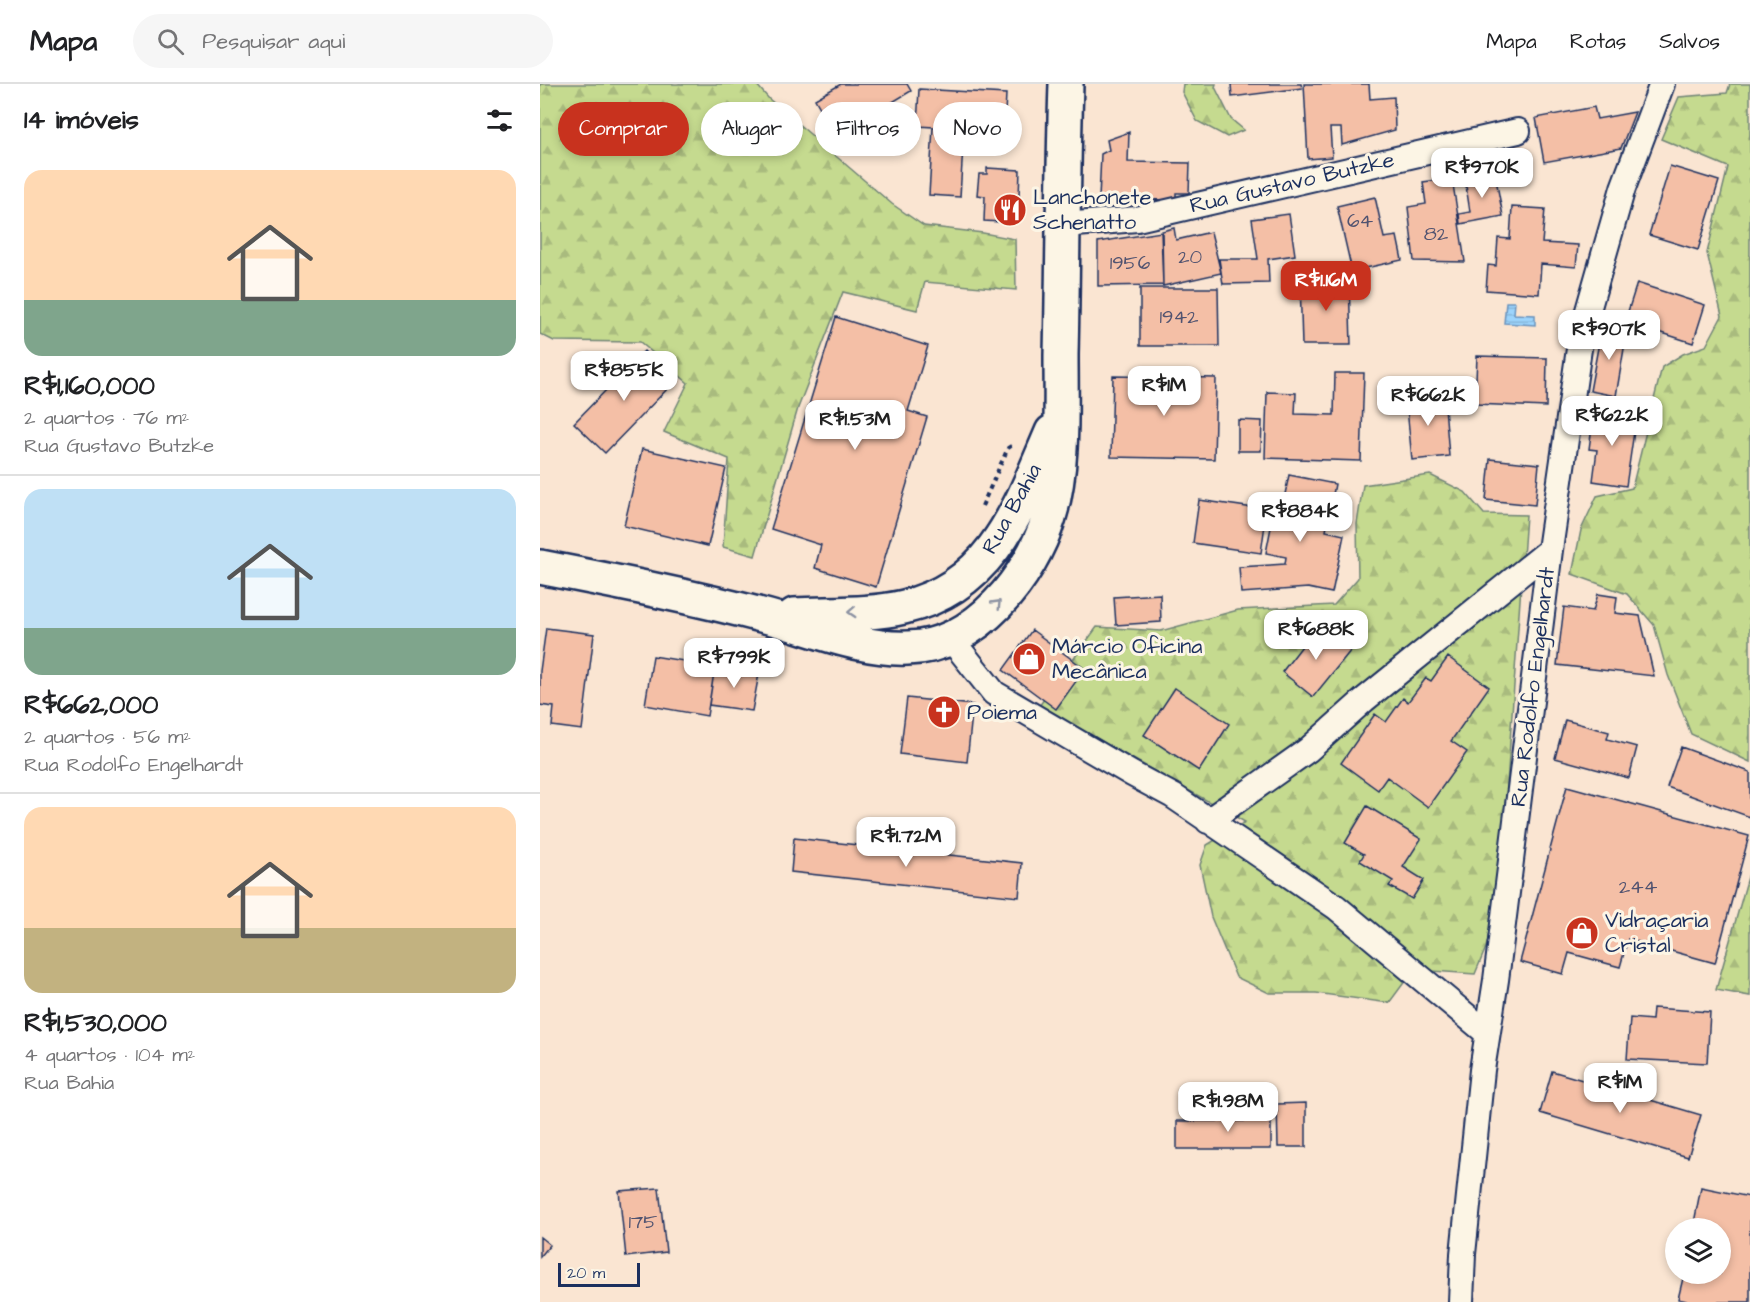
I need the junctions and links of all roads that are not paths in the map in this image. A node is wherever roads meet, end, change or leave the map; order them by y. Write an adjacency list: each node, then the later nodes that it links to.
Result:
1 (1066, 84): 4 (main road, Rua Bahia)
2 (1662, 84): 6 (street, Rua Rodolfo Engelhardt)
3 (1518, 131): 4 (street, Rua Gustavo Butzke)
4 (1064, 225): 5 (main road, Rua Bahia)
5 (1061, 411): 8 (main road, Rua Bahia); 11 (main road, Rua Bahia, one-way to 5)
6 (1550, 550): 12 (street); 13 (street, Rua Rodolfo Engelhardt)
7 (540, 567): 10 (main road, Rua Bahia)
8 (967, 578): 9 (main road, Rua Bahia); 11 (main road)
9 (883, 610): 10 (main road, Rua Bahia, one-way to 10); 11 (main road)
10 (768, 616): 11 (main road, Rua Bahia)
11 (951, 639): 12 (street)
12 (1208, 821): 13 (street)
13 (1487, 1033): 14 (street, Rua Rodolfo Engelhardt)
14 (1461, 1302)

